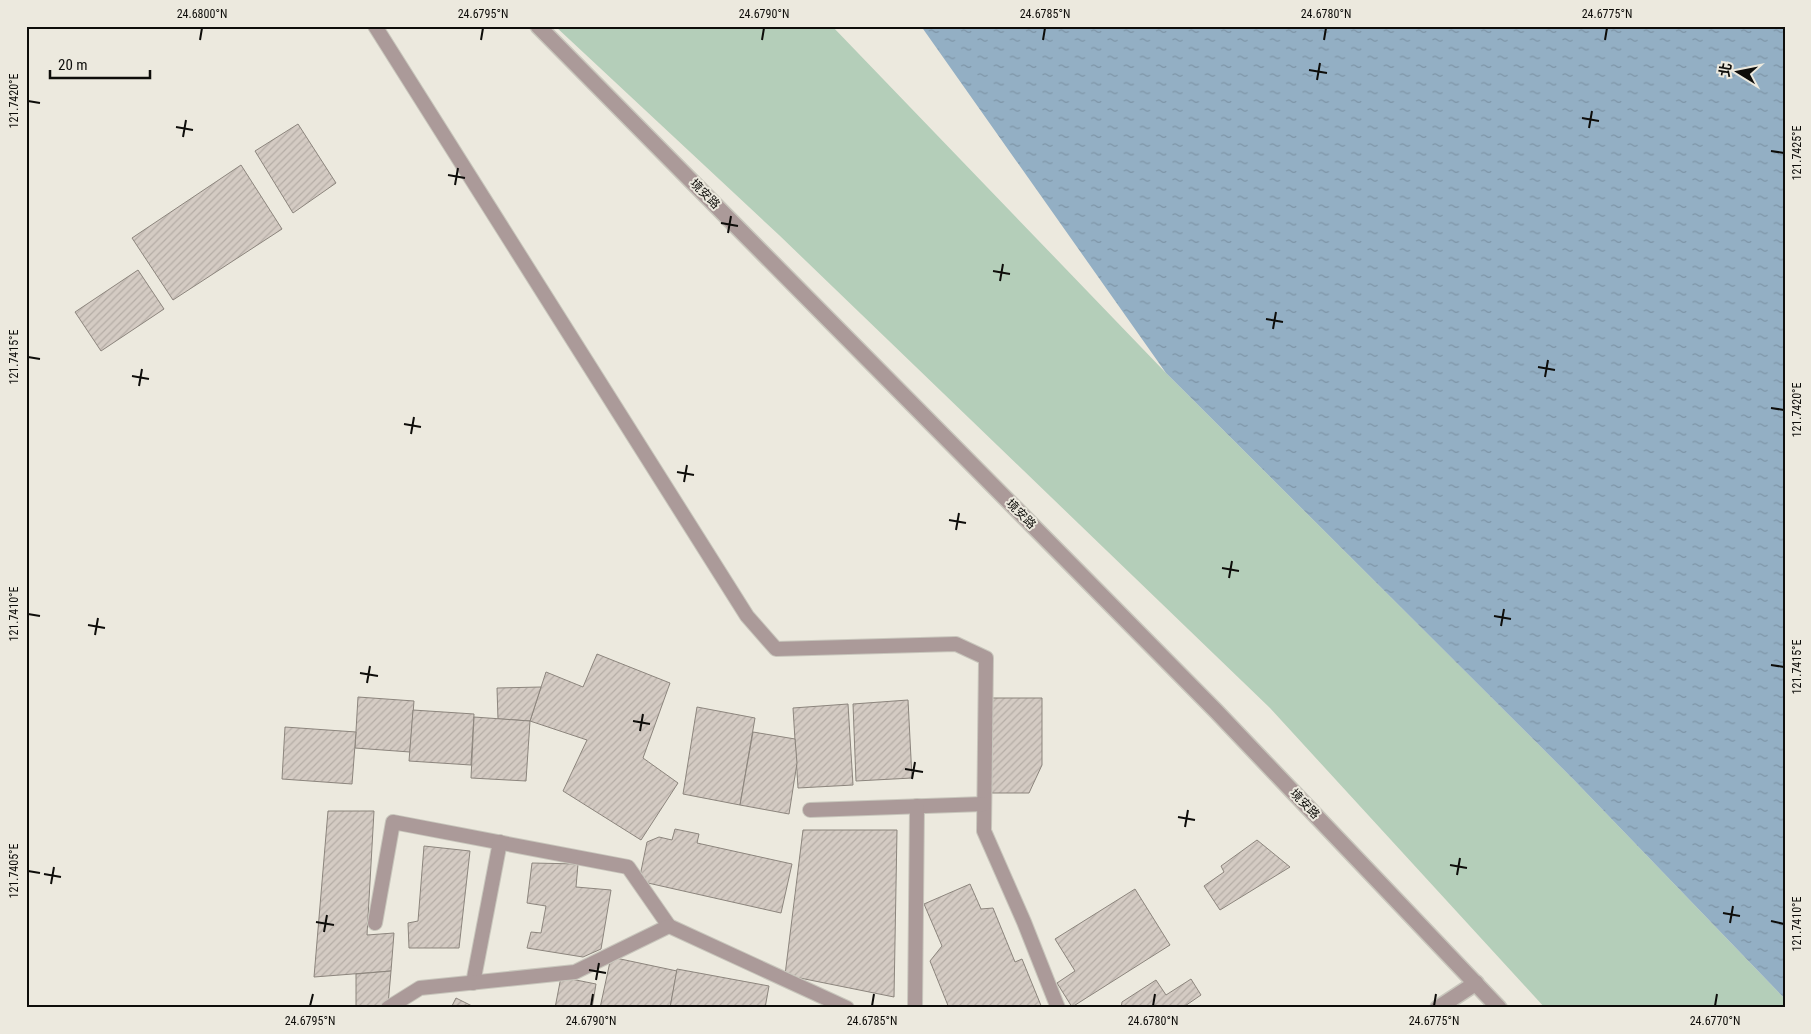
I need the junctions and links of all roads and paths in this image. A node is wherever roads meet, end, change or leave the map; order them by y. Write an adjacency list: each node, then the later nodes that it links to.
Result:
1 (375, 26): 3 (lane)
2 (538, 26): 10 (street, 境安路)
3 (984, 804): 4 (lane); 14 (lane)
4 (917, 806): 5 (lane); 13 (lane)
5 (810, 810)
6 (500, 842): 7 (lane); 8 (lane); 9 (lane)
7 (375, 923)
8 (670, 926): 9 (lane); 12 (lane)
9 (473, 983): 11 (lane)
10 (1476, 984): 15 (street); 16 (street, 境安路)
11 (388, 1008)
12 (847, 1008)
13 (915, 1008)
14 (1058, 1008)
15 (1438, 1008)
16 (1499, 1008)

